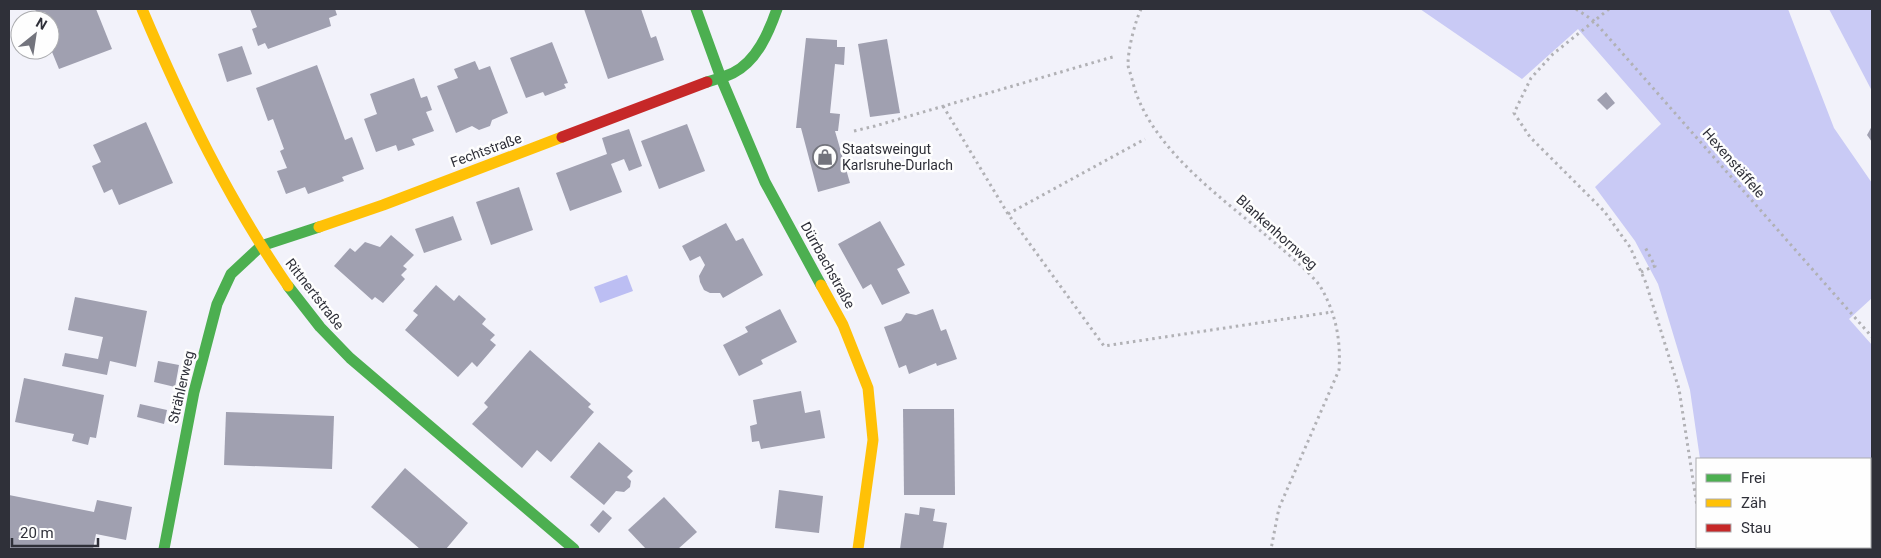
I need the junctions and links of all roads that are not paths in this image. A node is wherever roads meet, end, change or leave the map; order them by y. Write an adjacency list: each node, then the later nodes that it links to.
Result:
1 (142, 9): 5 (street, Rittnertstraße)
2 (696, 9): 4 (street, Dürrbachstraße)
3 (777, 9): 4 (street, Fechtstraße)
4 (721, 78): 5 (street, Fechtstraße); 8 (street, Dürrbachstraße)
5 (261, 246): 6 (street, Strählerweg); 7 (street, Rittnertstraße)
6 (164, 549)
7 (574, 549)
8 (858, 549)

